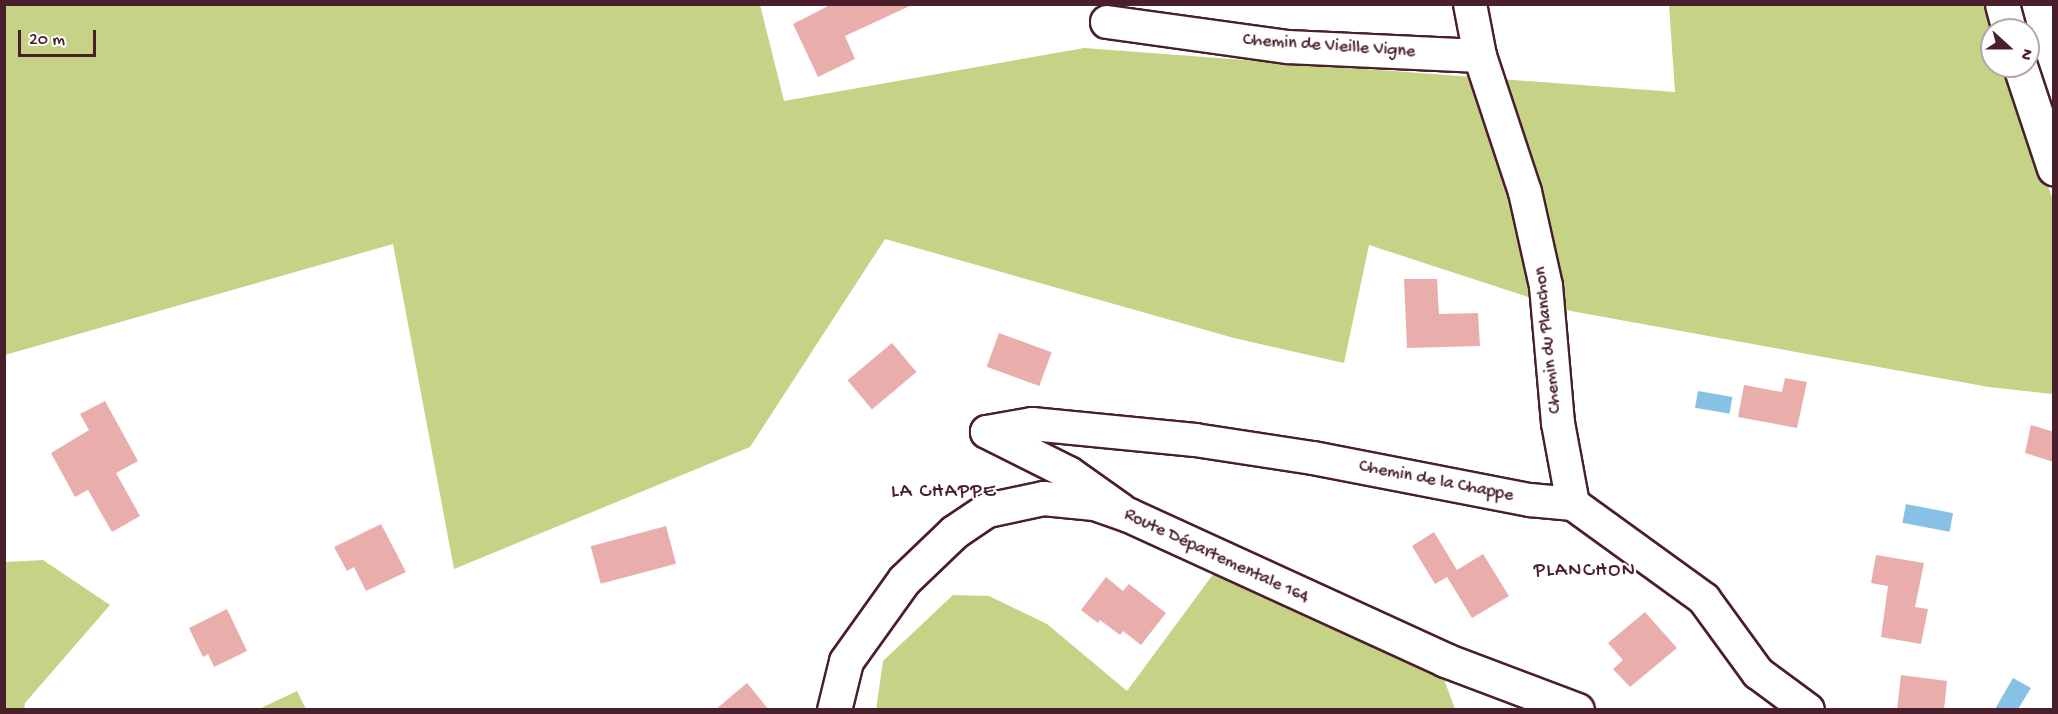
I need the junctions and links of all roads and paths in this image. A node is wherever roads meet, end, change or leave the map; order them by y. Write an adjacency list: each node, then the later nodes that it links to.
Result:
1 (1470, 4): 3 (street, Chemin du Planchon)
2 (1107, 22): 3 (street, Chemin de Vieille Vigne)
3 (1480, 56): 6 (street, Chemin du Planchon)
4 (2024, 78): 5 (street)
5 (2054, 168)
6 (1573, 504): 7 (street, Chemin de la Chappe); 10 (street)
7 (1129, 515): 8 (street, Route Départementale 164); 9 (street, Route Départementale 164)
8 (834, 710)
9 (1577, 710)
10 (1808, 710)

